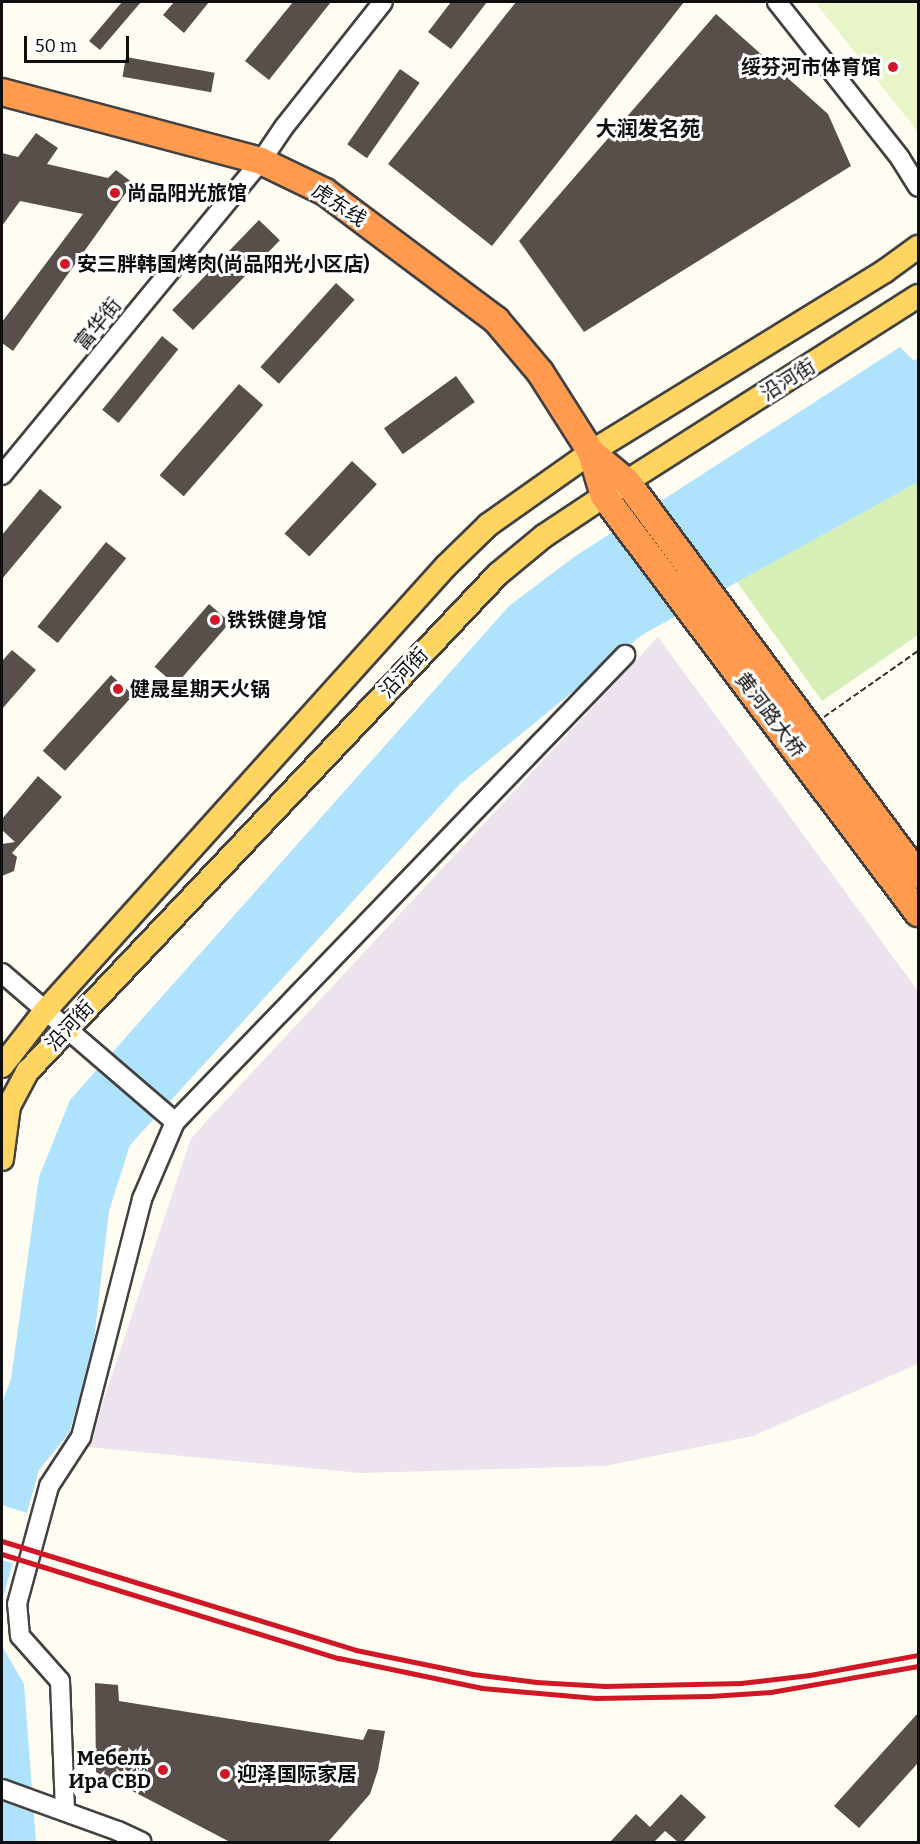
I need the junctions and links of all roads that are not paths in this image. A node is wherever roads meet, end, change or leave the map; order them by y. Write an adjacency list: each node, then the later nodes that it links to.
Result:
1 (383, 2): 4 (street, 富华街)
2 (777, 2): 5 (street)
3 (2, 92): 4 (highway, 虎东线)
4 (261, 161): 8 (highway, 虎东线); 9 (street, 富华街)
5 (918, 187)
6 (918, 247): 8 (main road, 沿河街)
7 (918, 296): 10 (main road, 沿河街)
8 (591, 452): 10 (highway, 黄河路大桥); 11 (highway); 16 (main road, 沿河街)
9 (2, 475)
10 (627, 482): 11 (main road, 沿河街); 13 (highway, 黄河路大桥)
11 (604, 496): 14 (highway, 黄河路大桥); 17 (main road, 沿河街)
12 (625, 655): 19 (street)
13 (918, 874)
14 (918, 913)
15 (2, 973): 16 (street)
16 (45, 1011): 17 (street); 18 (main road, 沿河街)
17 (67, 1030): 19 (street); 20 (main road, 沿河街)
18 (2, 1066)
19 (175, 1122): 22 (street)
20 (2, 1159)
21 (2, 1789): 22 (street)
22 (65, 1812): 23 (street)
23 (142, 1842)

